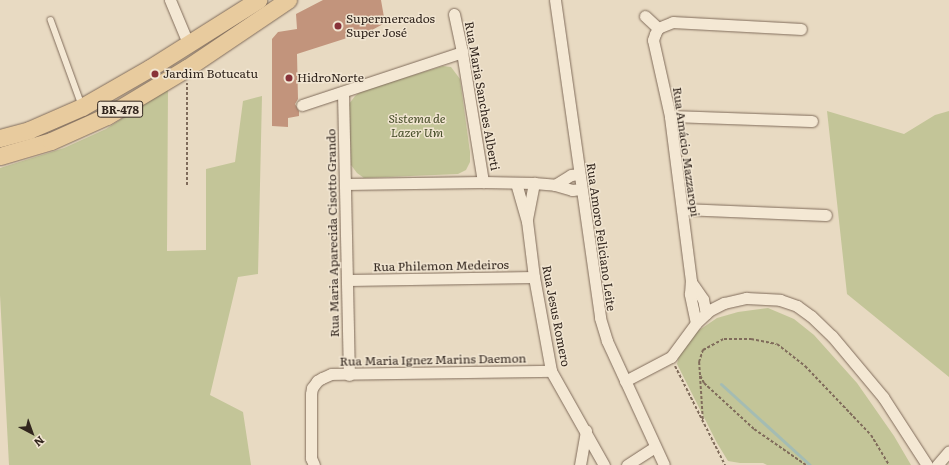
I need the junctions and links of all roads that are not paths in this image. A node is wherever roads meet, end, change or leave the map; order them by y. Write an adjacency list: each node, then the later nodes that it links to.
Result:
1 (170, 0): 11 (street)
2 (258, 0): 11 (main road, BR-478)
3 (288, 0): 10 (main road, BR-478)
4 (555, 0): 20 (street, Rua Amoro Feliciano Leite)
5 (454, 14): 12 (street, Rua Maria Sanches Alberti)
6 (645, 16): 8 (street)
7 (51, 20): 15 (lane)
8 (658, 28): 9 (street); 16 (street, Rua Amácio Mazzaropi)
9 (801, 29)
10 (230, 39): 11 (main road); 19 (main road, BR-478)
11 (188, 43): 15 (main road, BR-478)
12 (462, 52): 13 (street); 21 (street, Rua Maria Sanches Alberti)
13 (342, 92): 14 (street); 24 (street, Rua Maria Aparecida Cisotto Grando)
14 (302, 105)
15 (82, 107): 18 (main road, BR-478)
16 (670, 116): 17 (street); 27 (street, Rua Amácio Mazzaropi)
17 (812, 121)
18 (0, 138)
19 (0, 156)
20 (578, 174): 25 (street); 26 (street, Rua Amoro Feliciano Leite)
21 (483, 182): 22 (street); 24 (street)
22 (516, 183): 23 (street); 29 (street, Rua Jesus Romero)
23 (534, 183): 25 (street); 29 (street, Rua Jesus Romero)
24 (345, 184): 31 (street, Rua Maria Aparecida Cisotto Grando)
25 (556, 186): 26 (street)
26 (581, 189): 37 (street, Rua Amoro Feliciano Leite)
27 (682, 209): 28 (street); 32 (street, Rua Amácio Mazzaropi)
28 (826, 215)
29 (527, 222): 30 (street, Rua Jesus Romero)
30 (534, 277): 31 (street, Rua Philemon Medeiros); 35 (street, Rua Jesus Romero)
31 (348, 280): 36 (street, Rua Maria Aparecida Cisotto Grando)
32 (691, 281): 33 (street, Rua Amácio Mazzaropi); 34 (street, Rua Amácio Mazzaropi)
33 (705, 308): 34 (street); 46 (street)
34 (696, 323): 37 (street)
35 (552, 371): 36 (street, Rua Maria Ignez Marins Daemon); 38 (street, Rua Jesus Romero)
36 (349, 374): 42 (street, Rua Maria Ignez Marins Daemon)
37 (625, 382): 39 (street, Rua Amoro Feliciano Leite)
38 (586, 431): 43 (street); 44 (street, Rua Jesus Romero)
39 (655, 447): 41 (street, Rua Amoro Feliciano Leite); 45 (street)
40 (949, 451): 47 (street)
41 (662, 464)
42 (314, 465)
43 (580, 465)
44 (604, 465)
45 (627, 465)
46 (927, 465)
47 (937, 465)

